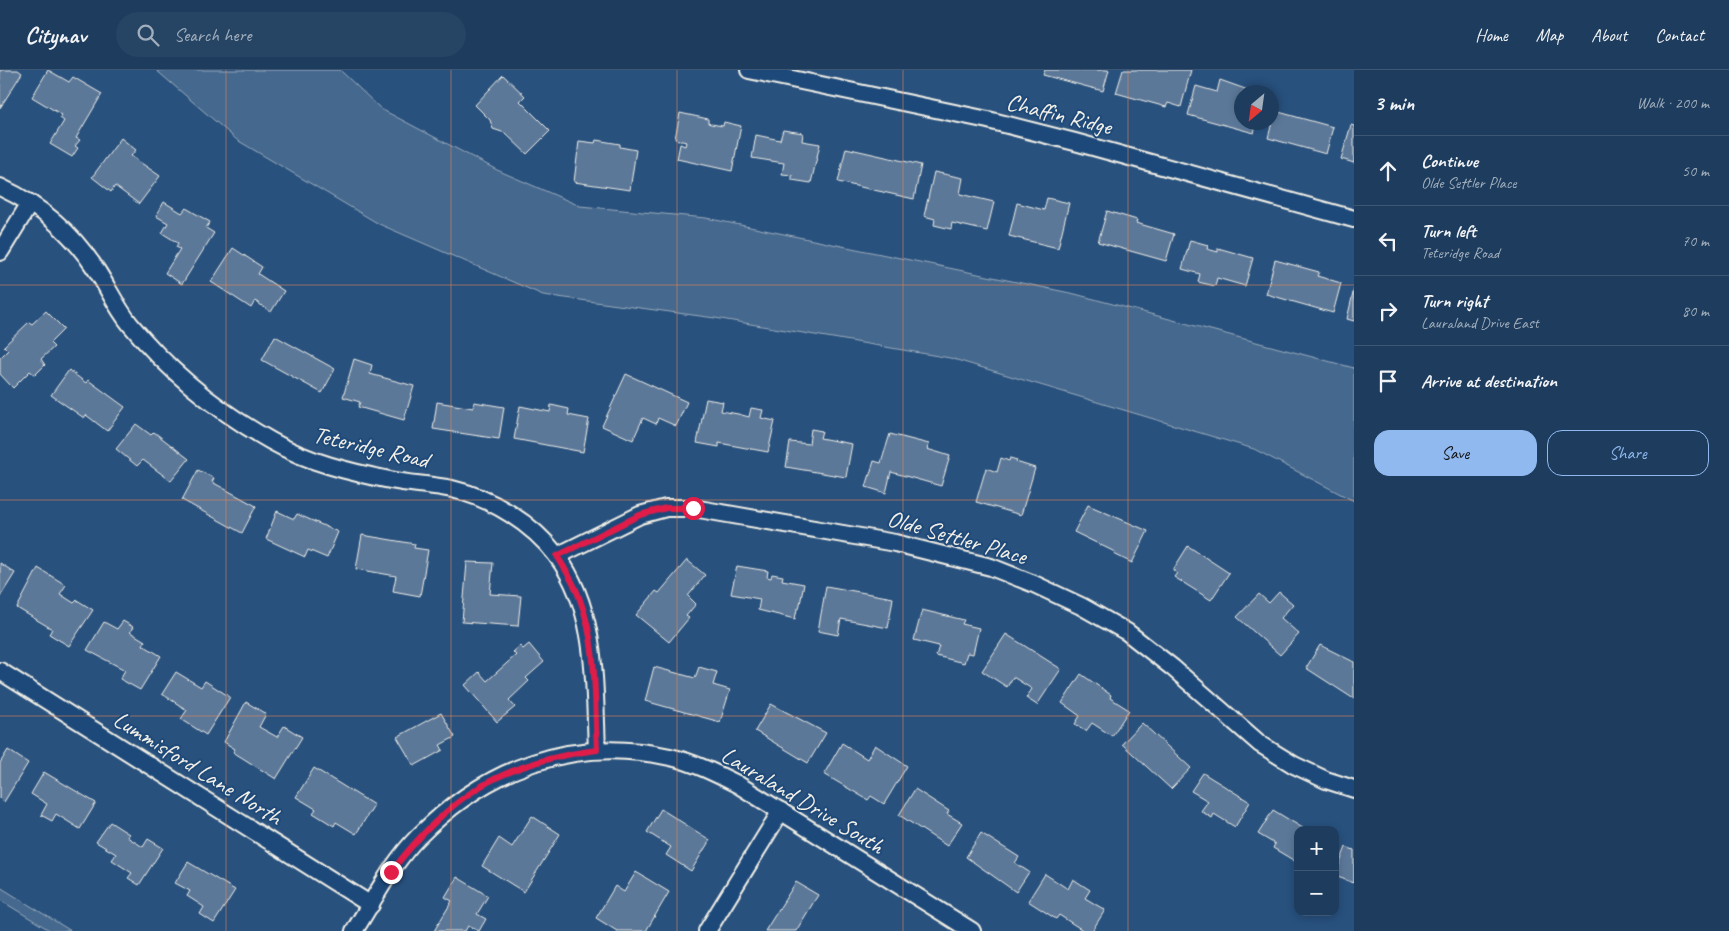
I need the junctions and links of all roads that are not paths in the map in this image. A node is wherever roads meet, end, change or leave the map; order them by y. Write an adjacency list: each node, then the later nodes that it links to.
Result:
1 (749, 70): 4 (street, Chaffin Ridge)
2 (0, 187): 3 (street, Teteridge Road)
3 (30, 203): 5 (street); 6 (street, Teteridge Road)
4 (1354, 219)
5 (0, 252)
6 (557, 556): 8 (street, Teteridge Road); 9 (street, Olde Settler Place)
7 (0, 670): 11 (street, Lummisford Lane North)
8 (597, 750): 10 (street, Lauraland Drive South); 11 (street, Lauraland Drive South)
9 (1354, 789)
10 (781, 812): 13 (street); 14 (street, Lauraland Drive South)
11 (371, 905): 12 (street, Lauraland Drive South)
12 (354, 931)
13 (707, 931)
14 (972, 931)

